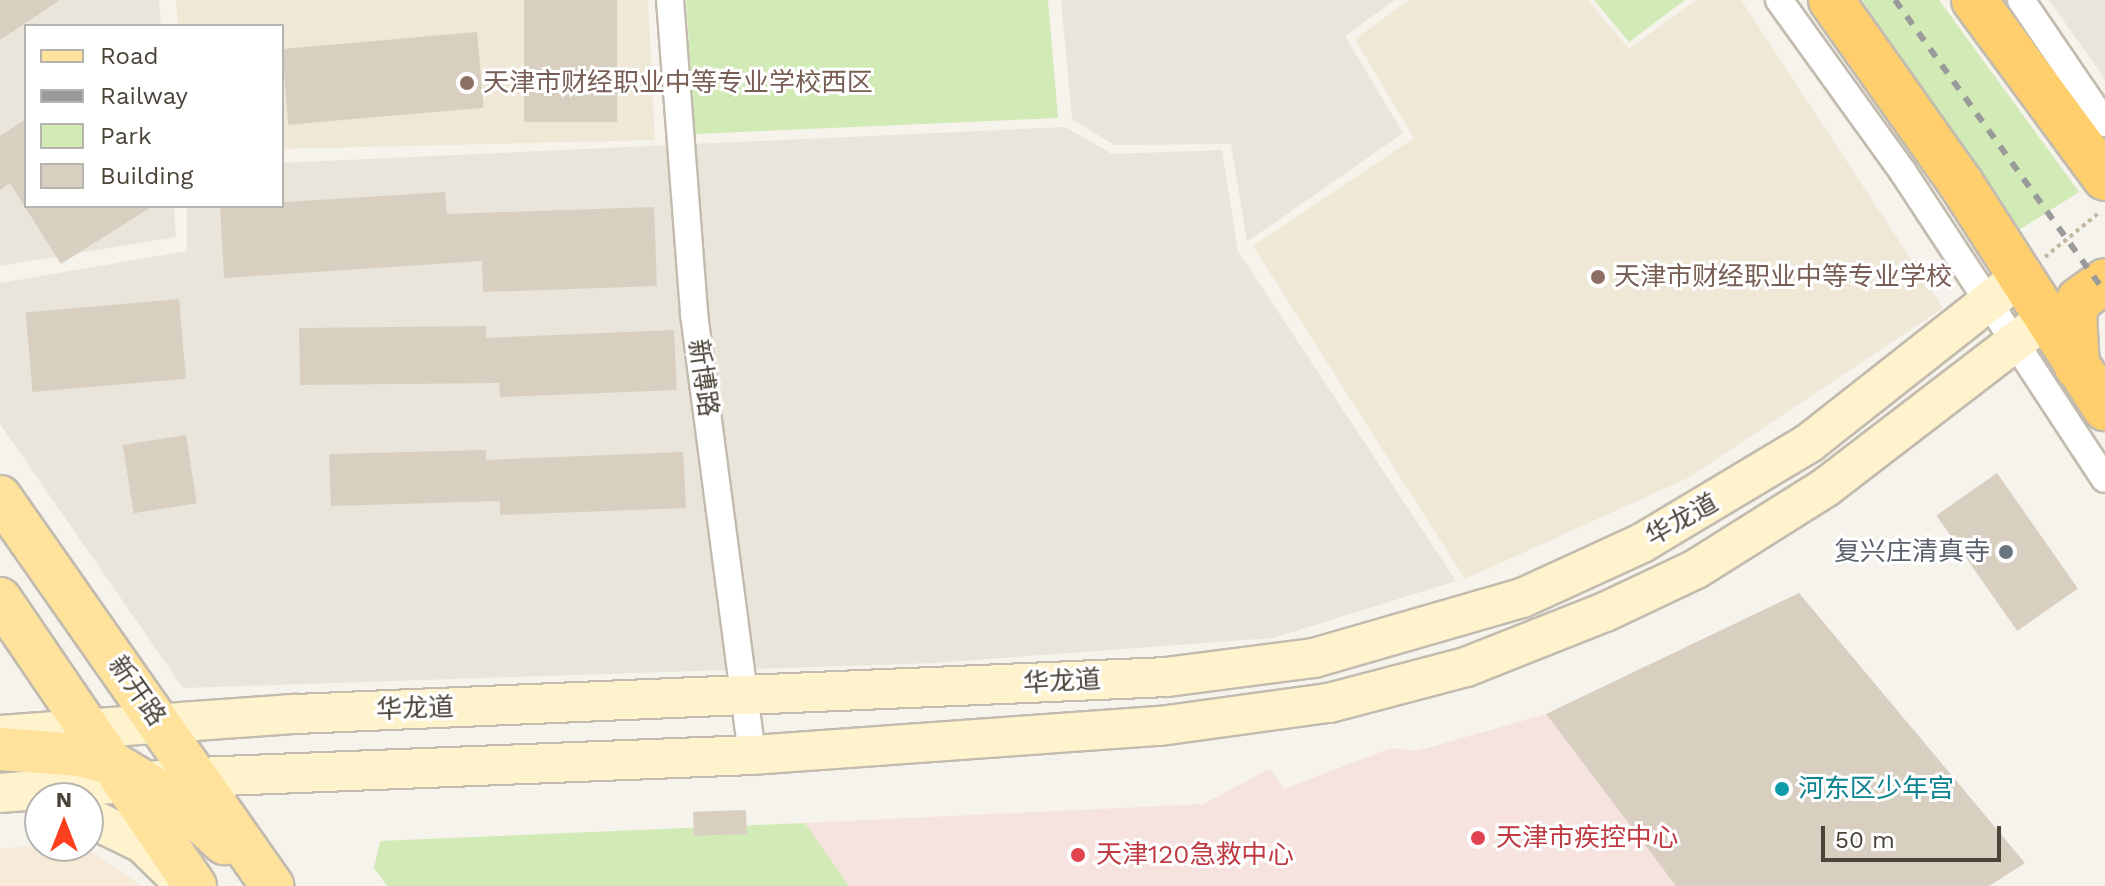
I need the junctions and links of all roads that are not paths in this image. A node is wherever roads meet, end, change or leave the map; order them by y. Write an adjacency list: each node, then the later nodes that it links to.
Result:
1 (670, 0): 14 (street, 新博路)
2 (1779, 0): 9 (street)
3 (1831, 0): 9 (highway)
4 (1974, 0): 7 (highway)
5 (2021, 0): 6 (street)
6 (2105, 123)
7 (2105, 178)
8 (2105, 281): 10 (highway)
9 (2014, 312): 10 (highway); 11 (street); 14 (main road, 华龙道); 19 (main road)
10 (2092, 392)
11 (2105, 479)
12 (0, 497): 15 (main road, 新开路)
13 (0, 599): 16 (main road)
14 (746, 697): 15 (main road, 华龙道); 19 (street, 新博路)
15 (160, 722): 16 (main road, 华龙道); 21 (main road, 新开路)
16 (89, 727): 17 (main road, 华龙道); 20 (main road)
17 (0, 735)
18 (0, 749): 20 (main road)
19 (752, 755): 21 (main road)
20 (129, 776): 21 (main road); 22 (main road); 27 (main road); 28 (main road)
21 (198, 777): 28 (main road, 新开路)
22 (0, 793)
23 (24, 815): 24 (main road)
24 (0, 817)
25 (104, 825): 26 (main road)
26 (187, 886)
27 (195, 886)
28 (270, 886)

